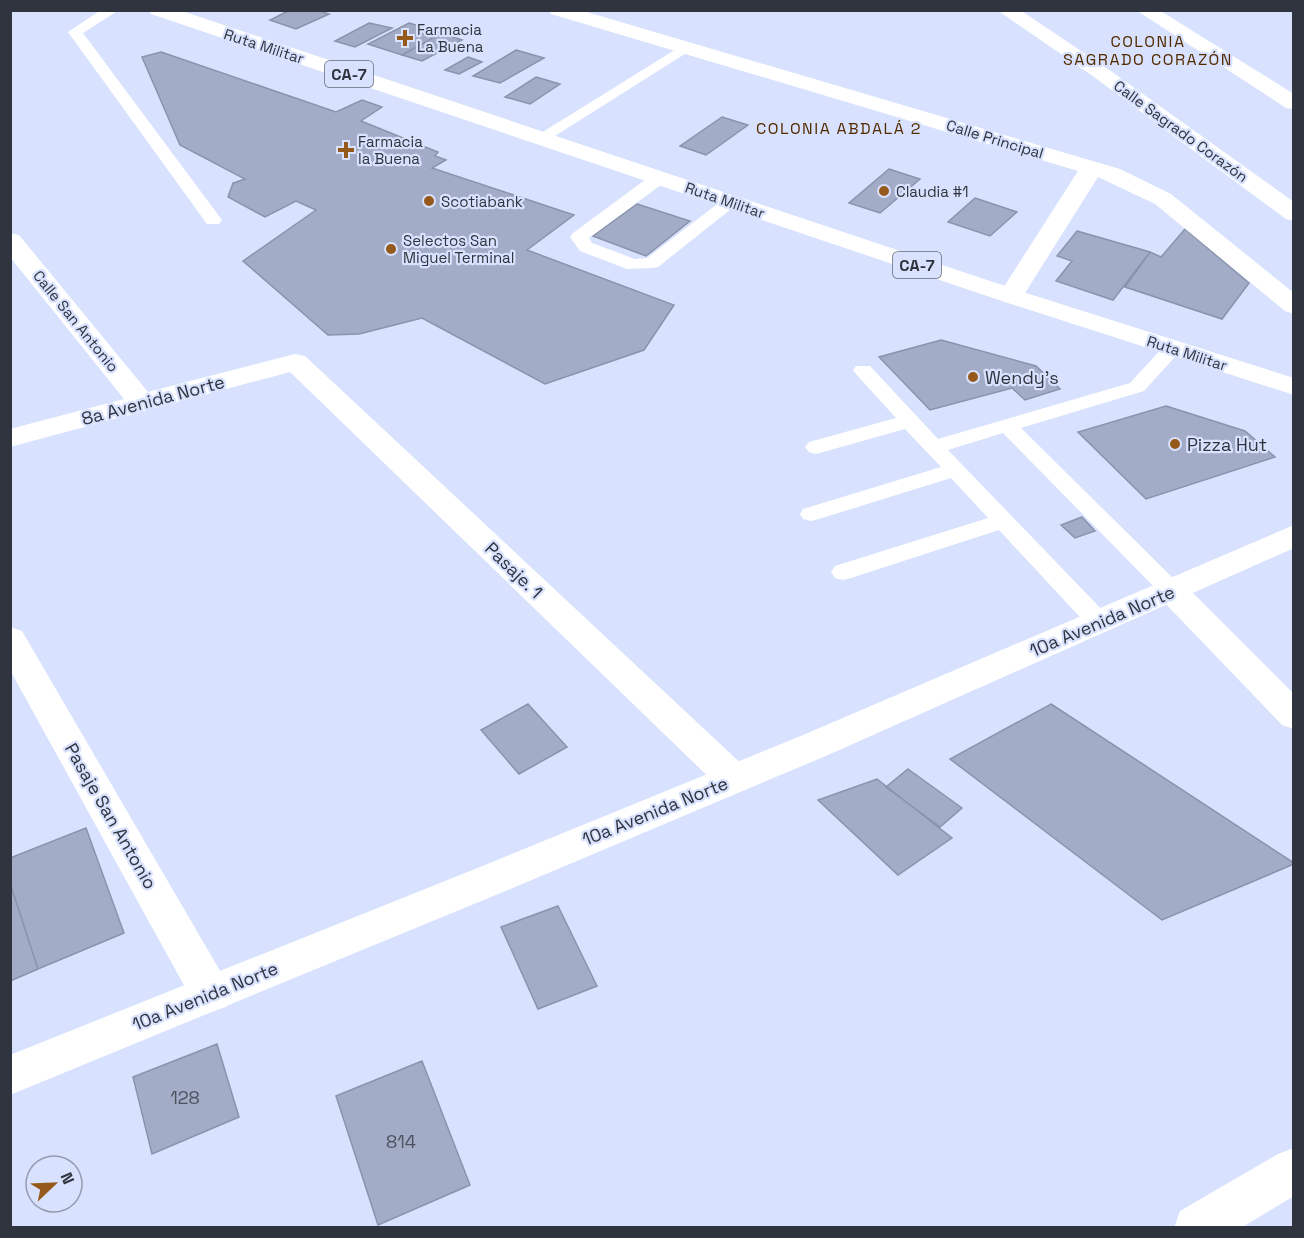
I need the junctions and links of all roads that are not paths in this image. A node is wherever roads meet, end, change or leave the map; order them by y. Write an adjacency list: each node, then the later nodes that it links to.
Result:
1 (112, 10): 13 (lane)
2 (158, 10): 8 (street, Ruta Militar / CA-7)
3 (558, 10): 6 (street, Calle Principal)
4 (1006, 10): 12 (street, Calle Sagrado Corazón)
5 (1144, 10): 7 (street)
6 (686, 47): 8 (lane); 9 (street, Calle Principal)
7 (1293, 103)
8 (541, 138): 10 (street, Ruta Militar / CA-7)
9 (1092, 168): 15 (street); 16 (street, Calle Principal)
10 (659, 178): 11 (street, Ruta Militar / CA-7); 11 (lane)
11 (731, 202): 15 (street, Ruta Militar / CA-7)
12 (1293, 214)
13 (213, 220)
14 (10, 240): 21 (street, Calle San Antonio)
15 (1011, 296): 17 (street, Ruta Militar / CA-7)
16 (1293, 306)
17 (1173, 348): 20 (street, Ruta Militar / CA-7); 23 (lane)
18 (295, 362): 21 (street, 8a Avenida Norte); 36 (street, Pasaje. 1)
19 (863, 370): 22 (lane)
20 (1293, 387)
21 (142, 403): 24 (street, 8a Avenida Norte)
22 (909, 421): 25 (lane); 26 (lane)
23 (1006, 425): 26 (lane); 32 (lane)
24 (10, 438)
25 (816, 447)
26 (934, 447): 27 (lane)
27 (955, 470): 28 (lane); 29 (lane)
28 (811, 514)
29 (1003, 521): 31 (lane); 33 (lane)
30 (1293, 536): 32 (street, 10a Avenida Norte)
31 (843, 572)
32 (1172, 591): 33 (street, 10a Avenida Norte); 35 (street)
33 (1099, 622): 36 (street, 10a Avenida Norte)
34 (10, 639): 37 (street, Pasaje San Antonio)
35 (1293, 716)
36 (734, 779): 37 (street, 10a Avenida Norte)
37 (211, 994): 38 (street, 10a Avenida Norte)
38 (10, 1075)
39 (1293, 1170): 40 (street)
40 (1219, 1222)

